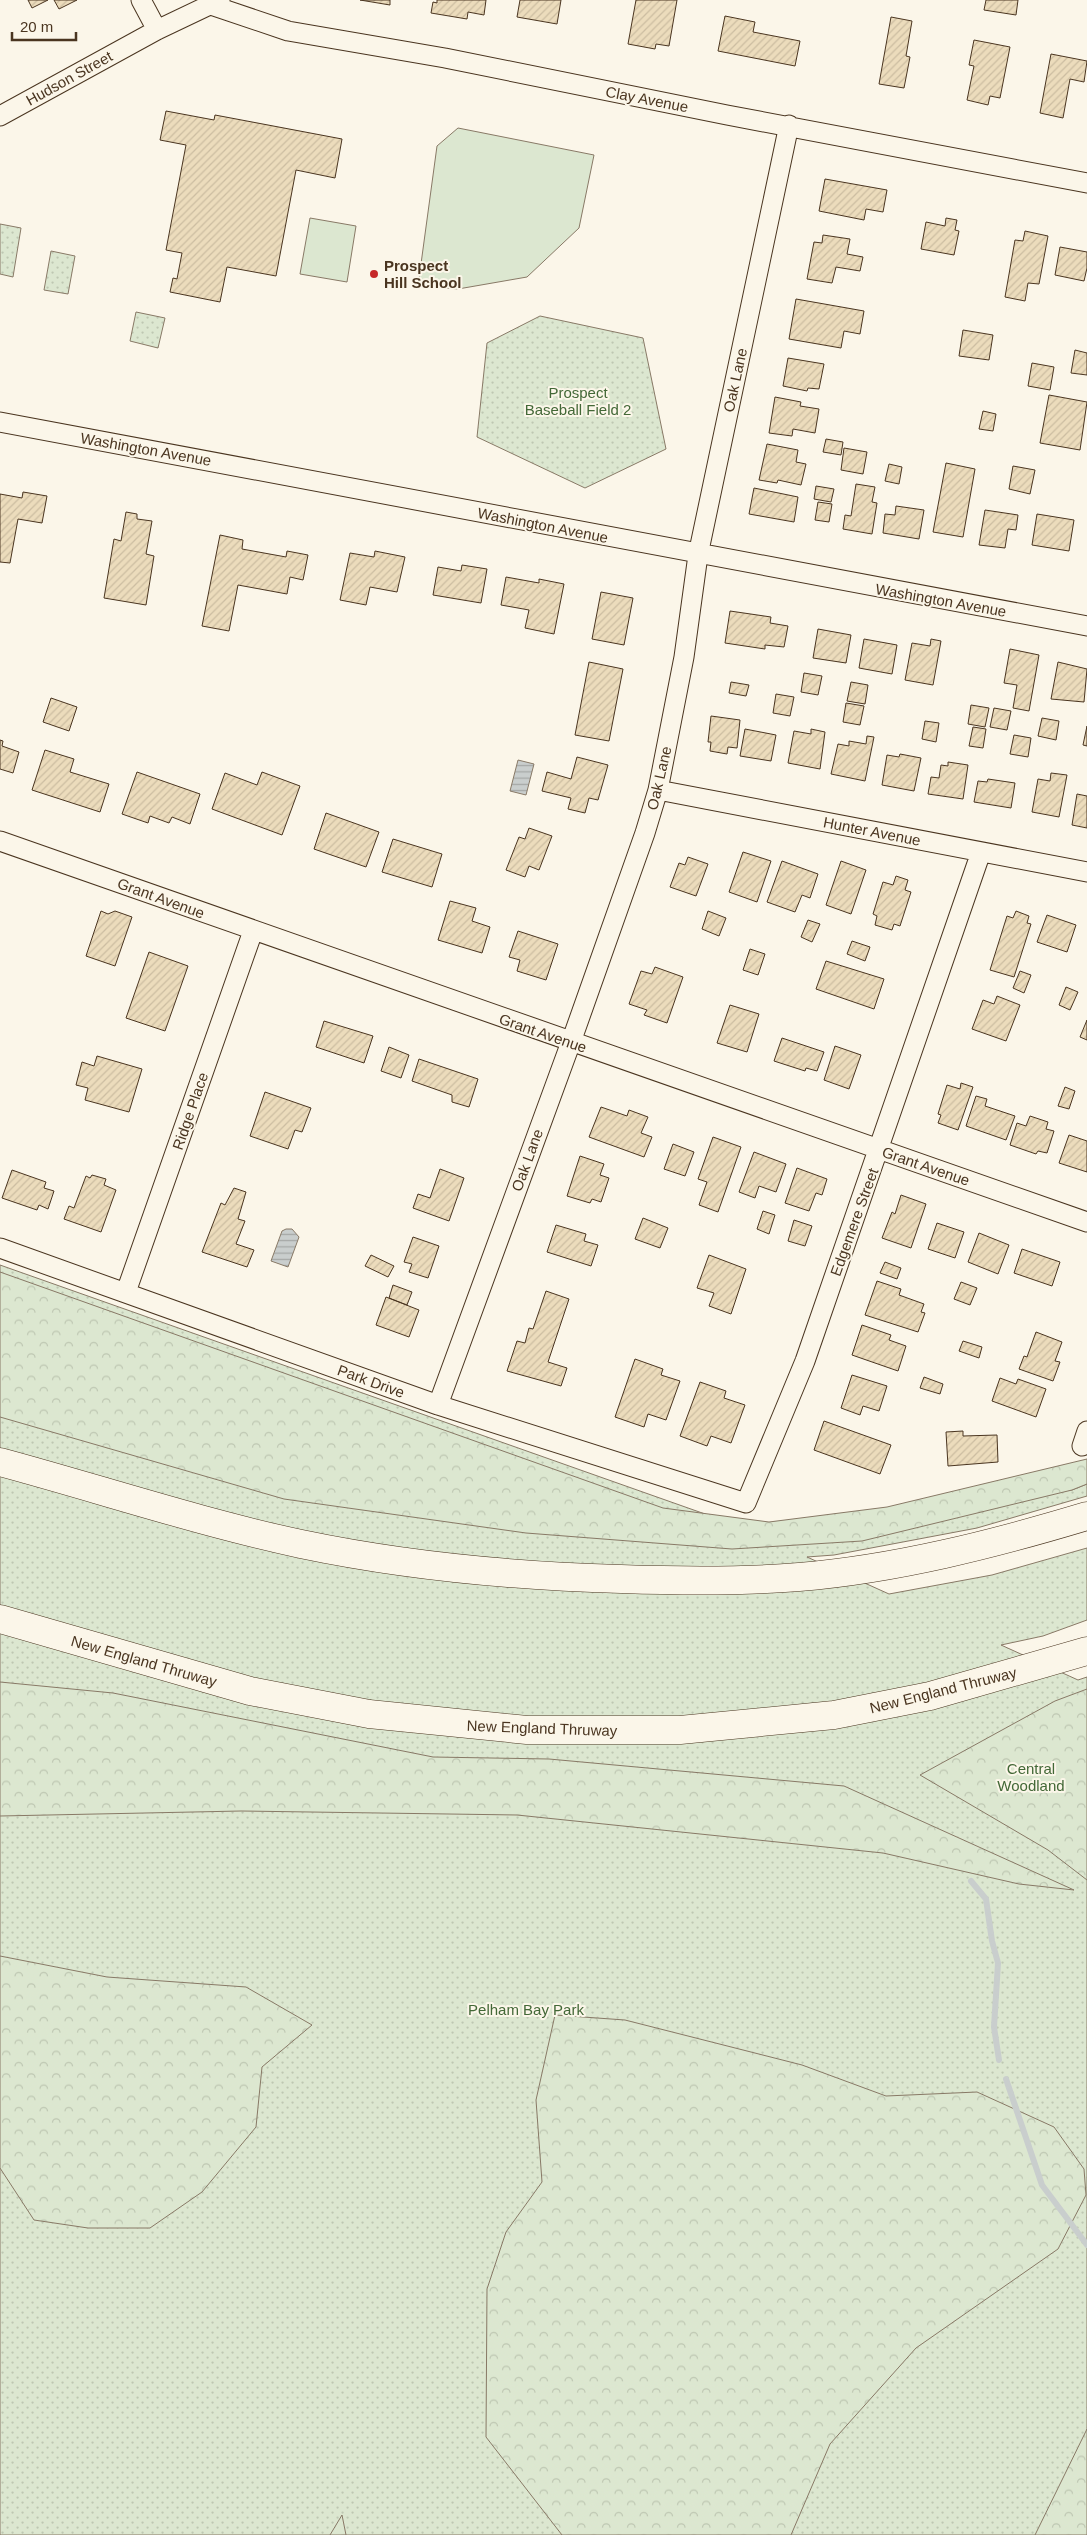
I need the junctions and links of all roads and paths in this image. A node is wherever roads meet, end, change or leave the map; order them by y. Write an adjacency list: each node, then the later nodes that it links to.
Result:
1 (141, 0): 3 (street)
2 (215, 2): 3 (street, Hudson Street); 5 (street, Clay Avenue)
3 (157, 30): 4 (street, Hudson Street)
4 (0, 116)
5 (789, 125): 6 (street, Clay Avenue); 8 (street, Oak Lane)
6 (1087, 183)
7 (0, 422): 8 (street, Washington Avenue)
8 (698, 555): 9 (street, Washington Avenue); 10 (street, Oak Lane)
9 (1087, 626)
10 (658, 790): 12 (street, Hunter Avenue); 15 (street, Oak Lane)
11 (0, 841): 14 (street, Grant Avenue)
12 (981, 852): 13 (street, Hunter Avenue); 16 (street, Edgemere Street)
13 (1087, 872)
14 (253, 931): 15 (street, Grant Avenue); 19 (street, Ridge Place)
15 (571, 1042): 16 (street, Grant Avenue); 20 (street, Oak Lane)
16 (880, 1150): 17 (street, Grant Avenue); 22 (street, Edgemere Street)
17 (1087, 1222)
18 (0, 1248): 19 (street, Park Drive)
19 (126, 1292): 20 (street, Park Drive)
20 (438, 1405): 22 (street, Park Drive)
21 (0, 1462): 23 (highway)
22 (746, 1503)
23 (1087, 1516)
24 (0, 1620): 25 (highway, New England Thruway)
25 (1087, 1651)

